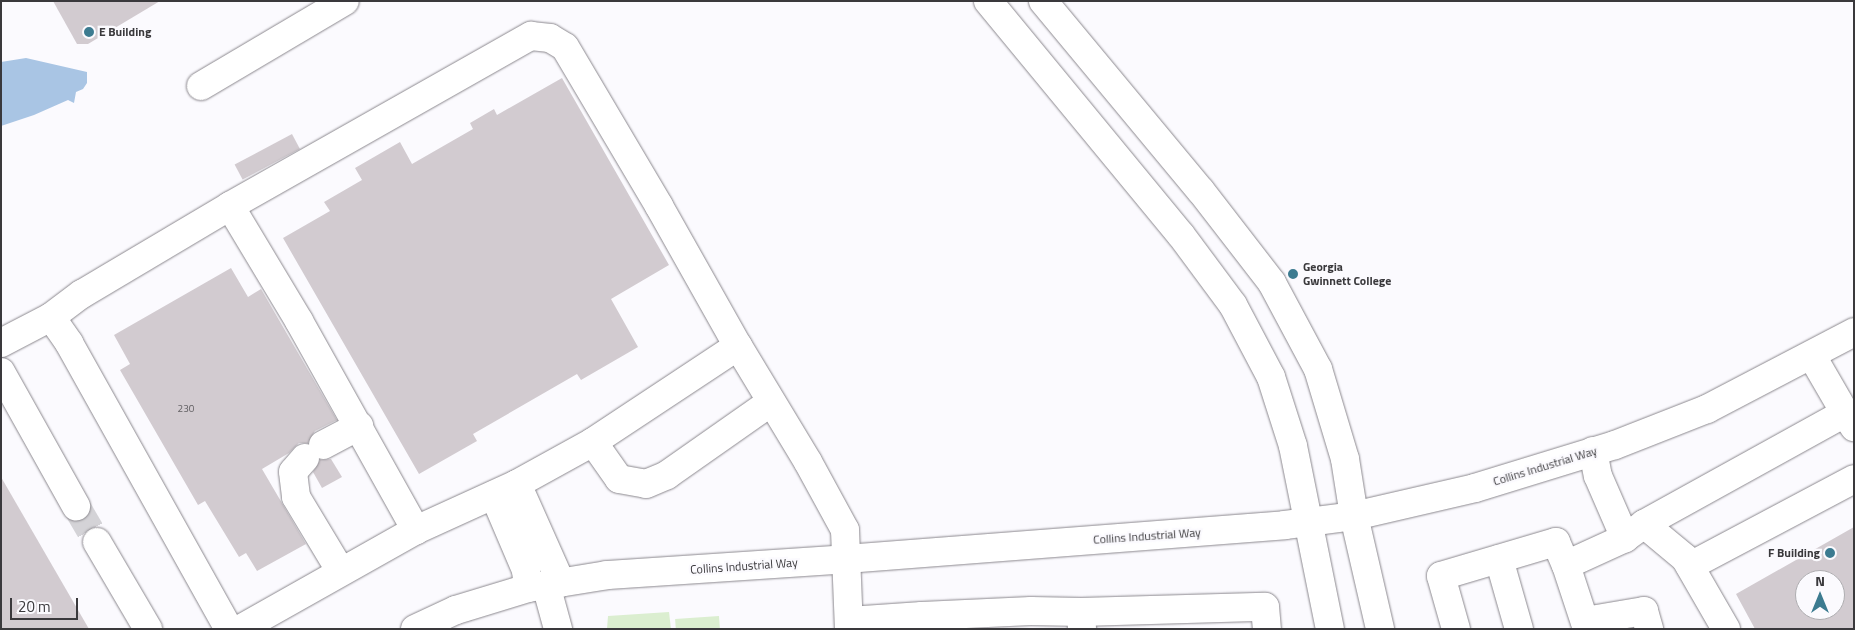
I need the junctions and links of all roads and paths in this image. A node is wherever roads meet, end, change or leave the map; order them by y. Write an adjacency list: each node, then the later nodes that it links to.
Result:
1 (345, 1): 4 (street)
2 (988, 1): 21 (street)
3 (1043, 1): 20 (street)
4 (201, 86)
5 (230, 206): 6 (street); 9 (street); 14 (street)
6 (51, 317): 8 (street); 38 (street)
7 (1854, 332): 10 (street, Collins Industrial Way)
8 (1, 343)
9 (738, 346): 12 (street); 15 (street)
10 (1812, 356): 13 (street); 16 (street, Collins Industrial Way)
11 (1, 372): 19 (street)
12 (771, 402): 15 (street); 25 (street)
13 (1850, 420): 23 (street)
14 (359, 426): 22 (street); 29 (street)
15 (593, 442): 18 (street)
16 (1594, 451): 20 (street, Collins Industrial Way); 23 (street)
17 (1854, 479): 28 (street)
18 (506, 489): 22 (street); 30 (street)
19 (76, 506)
20 (1354, 516): 21 (street, Collins Industrial Way); 44 (street)
21 (1310, 523): 25 (street, Collins Industrial Way); 43 (street)
22 (416, 530): 29 (street)
23 (1635, 531): 27 (street); 28 (street)
24 (97, 542): 37 (street)
25 (846, 559): 30 (street, Collins Industrial Way); 35 (street)
26 (1499, 559): 27 (street); 45 (street); 46 (street)
27 (1566, 565): 36 (street)
28 (1690, 566): 48 (street)
29 (341, 572): 39 (street)
30 (545, 586): 40 (street, Collins Industrial Way); 41 (street)
31 (1207, 618): 32 (street); 42 (street)
32 (1147, 619): 33 (street)
33 (1081, 620): 34 (street)
34 (922, 622): 35 (street)
35 (849, 625)
36 (1586, 625): 47 (street)
37 (148, 629)
38 (229, 629)
39 (240, 629)
40 (414, 629)
41 (558, 629)
42 (1267, 629)
43 (1330, 629)
44 (1380, 629)
45 (1456, 629)
46 (1519, 629)
47 (1649, 629)
48 (1726, 629)

